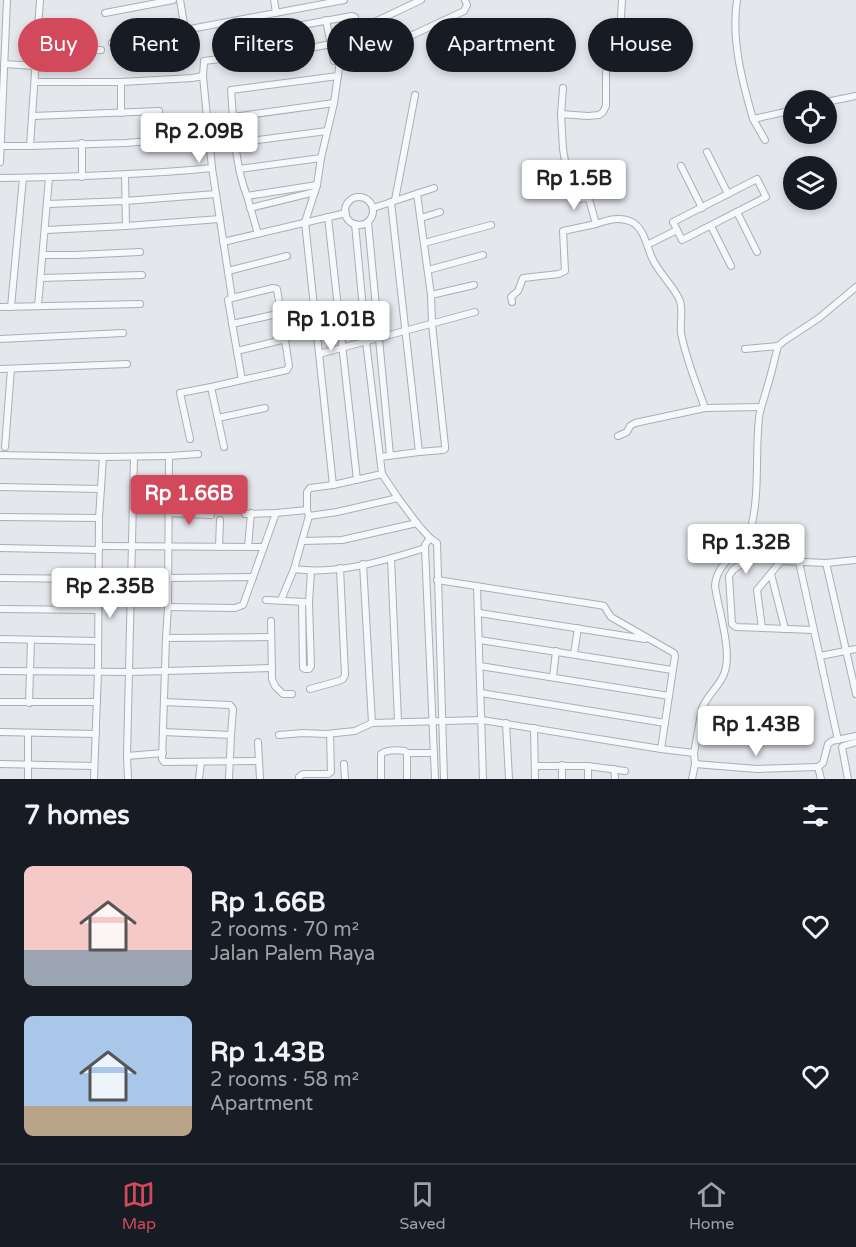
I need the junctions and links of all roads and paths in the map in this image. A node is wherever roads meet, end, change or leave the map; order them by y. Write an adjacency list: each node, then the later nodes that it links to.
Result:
1 (6, 0): 24 (street)
2 (40, 0): 13 (street)
3 (173, 0): 11 (street)
4 (180, 0): 14 (street)
5 (274, 0): 12 (street)
6 (344, 0): 12 (street)
7 (421, 0): 8 (street)
8 (465, 0)
9 (622, 0): 40 (street)
10 (738, 0): 43 (street)
11 (105, 13)
12 (276, 13): 20 (street)
13 (39, 18)
14 (183, 18)
15 (339, 18): 16 (street)
16 (355, 18)
17 (326, 20): 18 (street); 19 (street)
18 (315, 22)
19 (327, 25)
20 (200, 27)
21 (98, 50): 22 (street)
22 (101, 50)
23 (212, 60): 28 (street)
24 (4, 64): 25 (street); 49 (street)
25 (18, 65)
26 (36, 72): 31 (street)
27 (339, 72): 29 (street)
28 (202, 76): 30 (street); 45 (street)
29 (339, 76): 36 (street); 42 (street)
30 (121, 81): 31 (street); 39 (street)
31 (35, 82): 41 (street)
32 (563, 88): 40 (street)
33 (415, 95): 70 (street)
34 (856, 96): 35 (street)
35 (837, 100)
36 (334, 103): 42 (street); 44 (street)
37 (159, 111): 39 (street)
38 (783, 112): 43 (street)
39 (121, 113): 41 (street)
40 (561, 114): 84 (street)
41 (33, 116): 50 (street)
42 (233, 117): 48 (street)
43 (753, 119): 46 (street)
44 (327, 131): 48 (street); 52 (street)
45 (209, 136): 47 (street); 55 (street)
46 (765, 140)
47 (82, 143): 50 (street); 58 (street)
48 (235, 143): 56 (street)
49 (1, 146): 50 (street); 53 (street)
50 (30, 146)
51 (707, 152): 66 (street)
52 (321, 158): 56 (street); 62 (street)
53 (0, 162)
54 (681, 166): 74 (street)
55 (212, 168): 57 (street); 65 (street)
56 (239, 169): 68 (street)
57 (125, 175): 58 (street); 69 (street)
58 (82, 177): 61 (street)
59 (0, 178): 60 (street)
60 (23, 178): 61 (street); 112 (street)
61 (49, 178): 71 (street)
62 (317, 185): 64 (street); 68 (street)
63 (434, 188): 67 (street)
64 (315, 192): 72 (street); 81 (street)
65 (216, 194): 69 (street); 80 (street)
66 (728, 194): 74 (street); 76 (street)
67 (417, 195): 70 (street); 79 (street)
68 (247, 196): 72 (street)
69 (125, 201): 71 (street); 86 (street)
70 (393, 201): 73 (street); 117 (street)
71 (48, 204): 88 (street)
72 (250, 208): 90 (street)
73 (373, 208): 77 (street); 82 (street)
74 (702, 208): 89 (street)
75 (440, 212): 79 (street)
76 (737, 212): 87 (street); 95 (street)
77 (346, 213): 78 (street); 83 (street)
78 (328, 217): 81 (street); 124 (street)
79 (421, 218): 92 (street)
80 (220, 219): 86 (street); 91 (street)
81 (305, 222): 90 (street); 127 (street)
82 (368, 222): 83 (street); 119 (street)
83 (356, 224): 122 (street)
84 (596, 224): 93 (street); 108 (street)
85 (491, 225): 92 (street)
86 (126, 226): 88 (street)
87 (711, 226): 89 (street); 99 (street)
88 (46, 230): 96 (street)
89 (677, 230): 93 (street)
90 (258, 234): 91 (street)
91 (223, 242): 101 (street)
92 (424, 243): 100 (street)
93 (647, 245): 135 (street)
94 (140, 252): 96 (street)
95 (757, 252)
96 (43, 255): 103 (street)
97 (483, 255): 100 (street)
98 (287, 256): 101 (street)
99 (731, 266)
100 (428, 270): 106 (street)
101 (228, 271): 107 (street)
102 (142, 274): 103 (street)
103 (41, 278): 110 (street)
104 (474, 285): 106 (street)
105 (856, 287): 123 (street)
106 (431, 295): 116 (street)
107 (232, 298): 114 (street); 115 (street)
108 (512, 302)
109 (140, 304): 110 (street)
110 (38, 306): 112 (street)
111 (0, 307): 112 (street)
112 (11, 307)
113 (475, 312): 116 (street)
114 (282, 313): 115 (street); 121 (street)
115 (232, 324): 126 (street)
116 (432, 324): 117 (street); 141 (street)
117 (406, 330): 119 (street); 141 (street)
118 (123, 333): 120 (street)
119 (379, 338): 122 (street); 144 (street)
120 (0, 339)
121 (286, 339): 126 (street); 131 (street)
122 (367, 341): 124 (street); 147 (street)
123 (778, 346): 125 (street); 133 (street)
124 (343, 347): 127 (street); 150 (street)
125 (745, 349)
126 (237, 351): 131 (street)
127 (320, 354): 153 (street)
128 (127, 364): 130 (street)
129 (0, 369): 130 (street)
130 (11, 369): 139 (street)
131 (242, 380): 132 (street)
132 (211, 387): 136 (street); 138 (street)
133 (761, 407): 135 (street); 175 (street)
134 (265, 408): 136 (street)
135 (705, 408): 137 (street)
136 (218, 418): 140 (street)
137 (618, 436)
138 (190, 439)
139 (5, 447)
140 (224, 447)
141 (420, 452): 144 (street)
142 (198, 454): 145 (street)
143 (0, 455): 148 (street)
144 (390, 455): 147 (street)
145 (169, 456): 146 (street); 151 (street)
146 (134, 457): 148 (street); 167 (street)
147 (380, 457): 149 (street)
148 (103, 458): 155 (street)
149 (382, 474): 150 (street); 156 (street)
150 (357, 480): 153 (street)
151 (170, 482): 152 (street); 157 (street)
152 (202, 483)
153 (333, 485): 159 (street)
154 (0, 487): 155 (street)
155 (101, 489): 162 (street)
156 (398, 498): 159 (street); 164 (street)
157 (168, 513): 160 (street); 168 (street)
158 (276, 513): 159 (street); 170 (street); 171 (street)
159 (308, 513): 166 (street)
160 (211, 515)
161 (0, 518): 162 (street)
162 (99, 518): 173 (street)
163 (220, 520): 169 (street)
164 (417, 523): 165 (street); 166 (street)
165 (429, 538): 174 (street); 192 (street)
166 (302, 541): 183 (street)
167 (133, 546): 168 (street); 173 (street); 225 (street)
168 (168, 546): 169 (street); 190 (street)
169 (219, 547): 170 (street)
170 (248, 547): 171 (street)
171 (264, 547): 188 (street)
172 (0, 548): 173 (street)
173 (99, 548): 191 (street)
174 (425, 548): 176 (street); 239 (street)
175 (735, 555): 184 (street); 259 (street)
176 (392, 558): 181 (street); 238 (street)
177 (855, 560): 180 (street); 185 (street)
178 (781, 561): 179 (street); 184 (street); 187 (street)
179 (799, 562): 180 (street); 205 (street)
180 (826, 563): 215 (street)
181 (363, 564): 182 (street); 240 (street)
182 (340, 568): 186 (street); 227 (street)
183 (294, 569): 186 (street); 195 (street)
184 (733, 570): 203 (street)
185 (856, 570)
186 (310, 571): 196 (street)
187 (771, 574): 203 (street); 204 (street)
188 (253, 577): 190 (street); 197 (street)
189 (0, 578): 191 (street)
190 (169, 578): 197 (street)
191 (99, 579): 199 (street)
192 (437, 580): 193 (street); 236 (street)
193 (477, 586): 200 (street); 209 (street)
194 (266, 600): 195 (street)
195 (281, 600): 196 (street)
196 (305, 602): 196 (street)
197 (168, 607): 207 (street)
198 (0, 609): 199 (street)
199 (98, 610): 212 (street)
200 (479, 613): 202 (street); 211 (street)
201 (270, 621): 206 (street)
202 (578, 628): 209 (street); 216 (street)
203 (762, 628): 204 (street)
204 (785, 629): 205 (street)
205 (813, 630): 217 (street)
206 (271, 637): 207 (street); 219 (street)
207 (166, 638): 224 (street)
208 (0, 639): 210 (street)
209 (649, 639): 220 (street)
210 (31, 640): 212 (street); 222 (street)
211 (480, 640): 214 (street); 218 (street)
212 (97, 641): 223 (street)
213 (856, 649): 215 (street)
214 (556, 651): 216 (street); 226 (street)
215 (846, 651): 217 (street); 230 (street)
216 (574, 654): 220 (street)
217 (820, 656): 252 (street)
218 (480, 666): 226 (street); 228 (street)
219 (272, 668): 224 (street); 229 (street)
220 (672, 670): 231 (street)
221 (0, 671): 222 (street)
222 (30, 671): 223 (street); 235 (street)
223 (98, 671): 225 (street); 233 (street)
224 (165, 671): 225 (street); 234 (street)
225 (130, 672): 260 (street)
226 (553, 677): 231 (street)
227 (310, 688)
228 (481, 693): 237 (street); 242 (street)
229 (292, 694)
230 (856, 694)
231 (669, 696): 242 (street)
232 (0, 702): 235 (street)
233 (97, 702): 235 (street); 247 (street)
234 (164, 702): 245 (street); 249 (street)
235 (29, 703)
236 (442, 720): 237 (street); 239 (street); 286 (street)
237 (482, 720): 241 (street); 287 (street)
238 (398, 721): 239 (street); 240 (street)
239 (432, 721): 258 (street)
240 (372, 723): 248 (street)
241 (506, 723): 243 (street); 288 (street)
242 (664, 723): 255 (street)
243 (534, 728): 255 (street); 270 (street)
244 (0, 732): 246 (street)
245 (163, 732): 249 (street); 256 (street)
246 (28, 733): 247 (street); 267 (street)
247 (96, 734): 269 (street)
248 (330, 734): 250 (street); 281 (street)
249 (231, 735): 261 (street)
250 (279, 735)
251 (856, 736): 252 (street)
252 (838, 740): 272 (street)
253 (258, 742): 262 (street)
254 (856, 742): 295 (street)
255 (661, 749): 259 (street)
256 (163, 753): 260 (street); 263 (street)
257 (406, 753): 258 (street); 283 (street); 284 (street)
258 (434, 753): 285 (street)
259 (694, 753): 266 (street)
260 (127, 756): 277 (street)
261 (230, 761): 262 (street); 263 (street); 279 (street)
262 (260, 761): 280 (street)
263 (201, 762): 278 (street)
264 (0, 764): 267 (street)
265 (344, 764): 282 (street)
266 (695, 764): 272 (street); 293 (street)
267 (27, 765): 269 (street); 275 (street)
268 (562, 765): 270 (street); 271 (street); 290 (street)
269 (94, 766): 276 (street)
270 (535, 766): 289 (street)
271 (588, 766): 273 (street); 291 (street)
272 (818, 767): 294 (street)
273 (614, 769): 274 (street); 292 (street)
274 (625, 771)
275 (28, 779)
276 (94, 779)
277 (128, 779)
278 (200, 779)
279 (229, 779)
280 (260, 779)
281 (299, 779)
282 (345, 779)
283 (381, 779)
284 (407, 779)
285 (435, 779)
286 (444, 779)
287 (483, 779)
288 (508, 779)
289 (535, 779)
290 (562, 779)
291 (588, 779)
292 (615, 779)
293 (692, 779)
294 (821, 779)
295 (848, 779)

